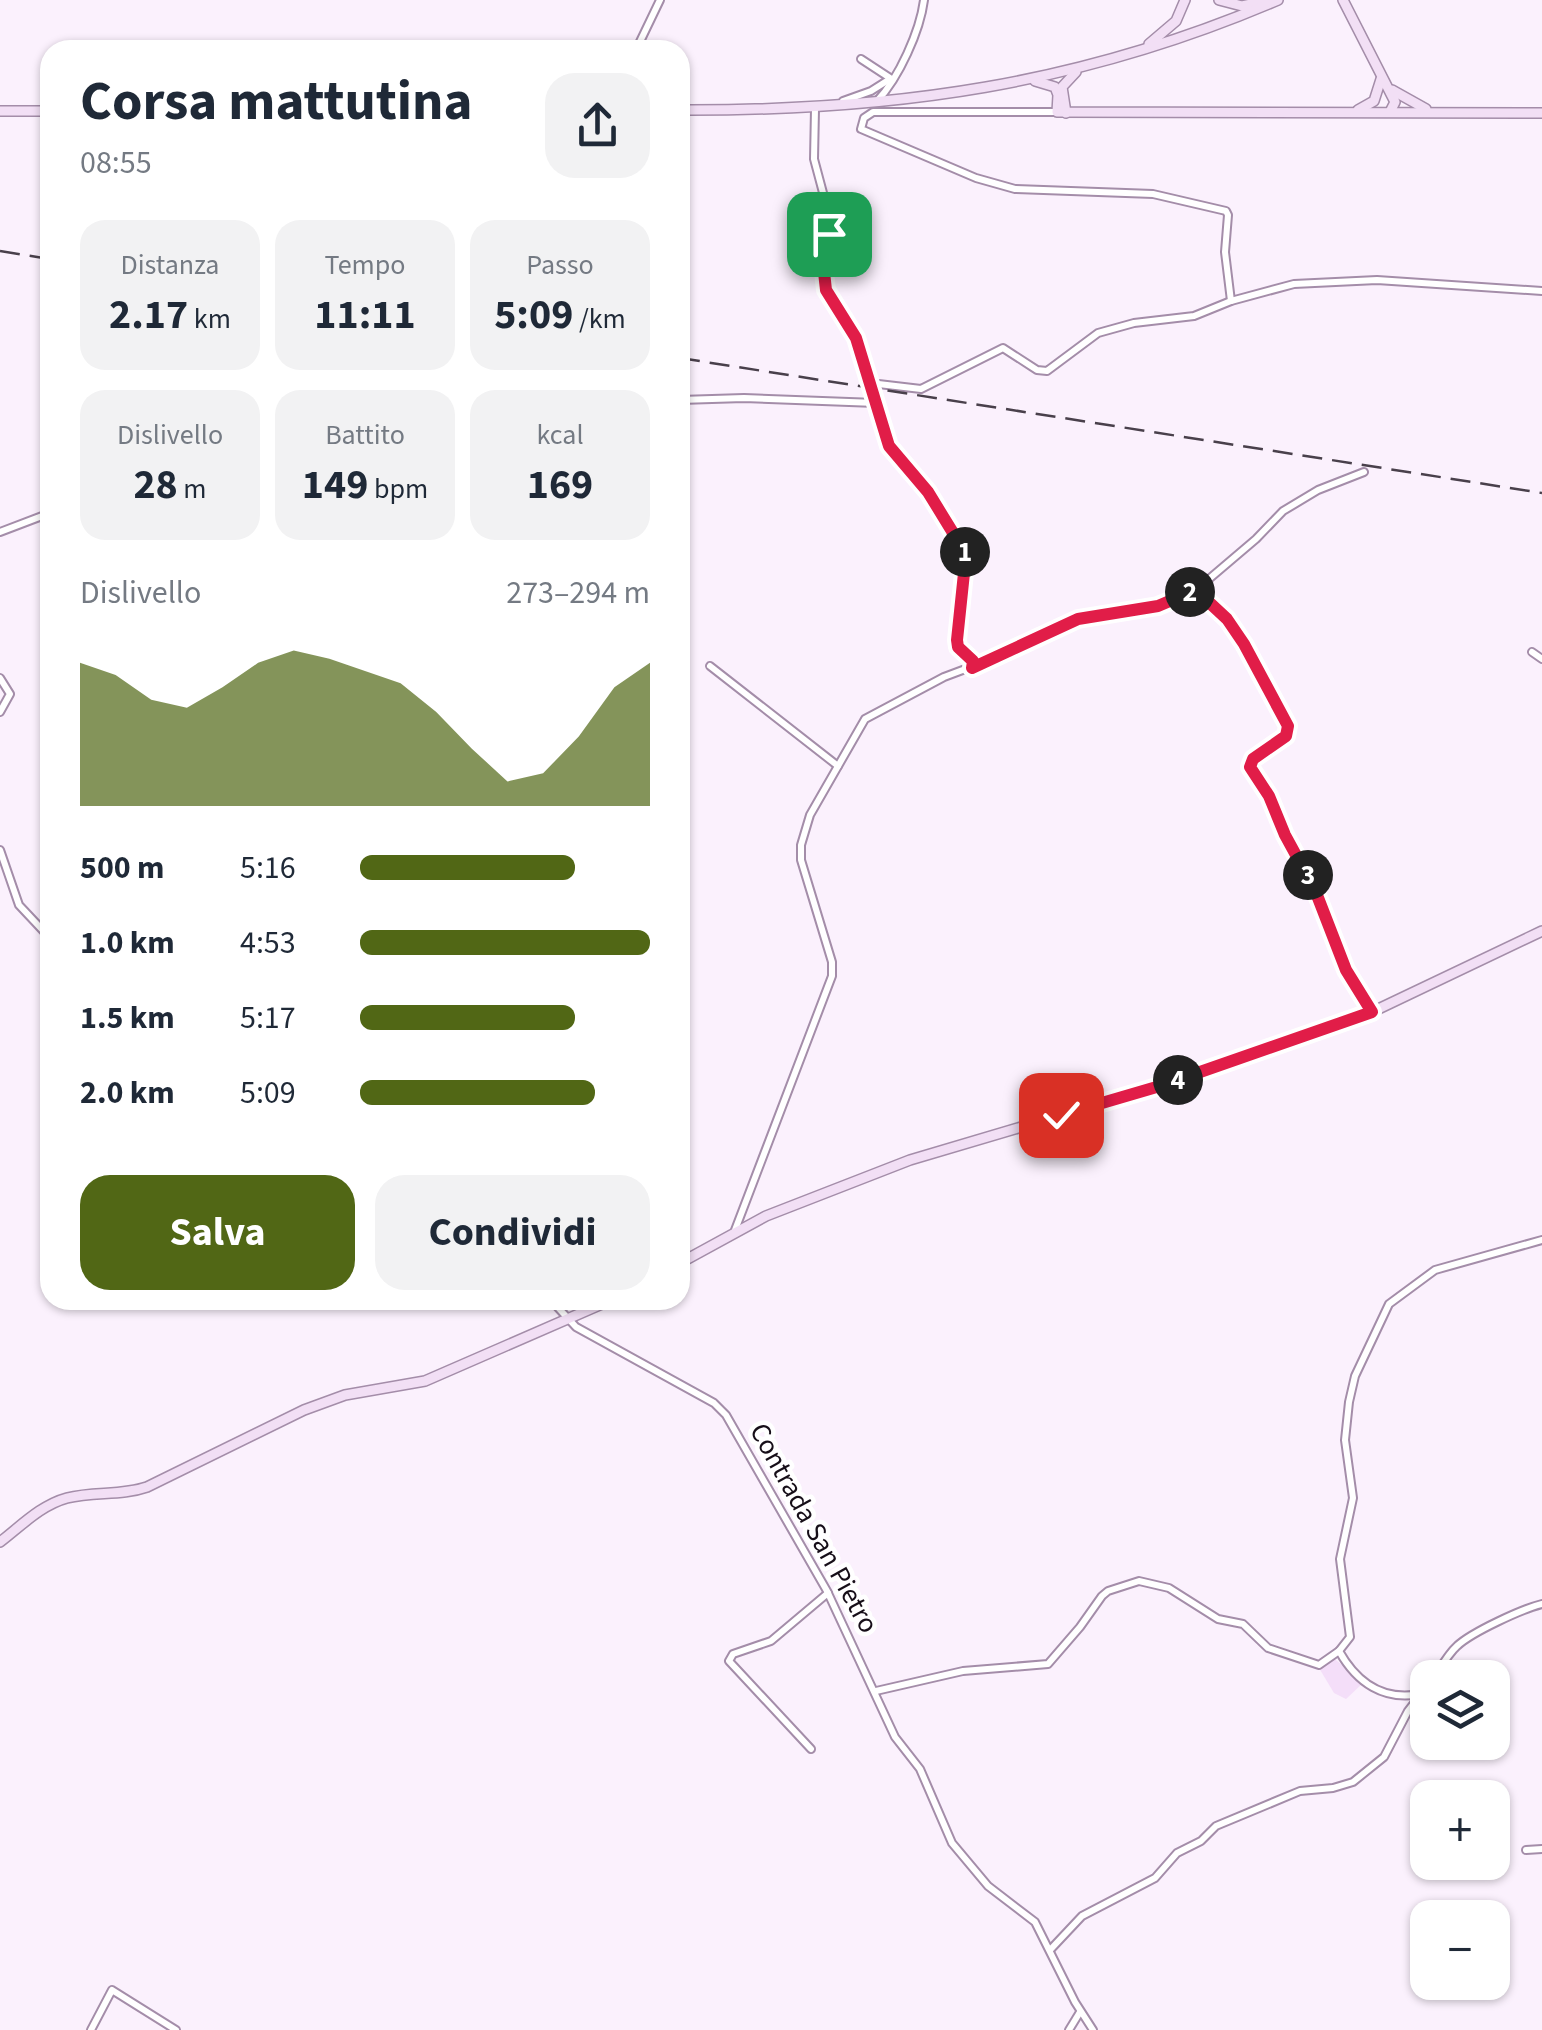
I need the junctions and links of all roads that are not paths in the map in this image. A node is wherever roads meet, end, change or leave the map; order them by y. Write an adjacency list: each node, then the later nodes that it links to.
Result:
1 (660, 0): 8 (street)
2 (924, 0): 12 (street)
3 (1185, 0): 9 (street)
4 (1219, 0): 5 (street)
5 (1267, 0)
6 (1278, 0): 9 (street)
7 (1343, 0): 13 (street)
8 (641, 40)
9 (1134, 53): 11 (street)
10 (861, 59): 12 (street)
11 (1084, 67): 14 (street); 22 (street)
12 (891, 78): 15 (street); 16 (street); 17 (street)
13 (1382, 79): 23 (street); 24 (street); 25 (street)
14 (1032, 80): 16 (street); 22 (street)
15 (872, 91): 17 (street); 18 (street)
16 (913, 99): 17 (street)
17 (873, 104): 18 (street)
18 (821, 109): 20 (street); 29 (street)
19 (40, 110): 21 (street)
20 (690, 110)
21 (0, 111)
22 (1061, 112): 23 (street); 28 (street)
23 (1354, 112): 24 (street)
24 (1390, 112): 25 (street)
25 (1438, 112): 26 (street)
26 (1542, 113)
27 (1542, 291): 28 (street)
28 (1231, 301): 29 (street)
29 (870, 383): 31 (street)
30 (690, 400): 31 (street)
31 (876, 402): 39 (street)
32 (1364, 472): 35 (street)
33 (40, 517): 34 (street)
34 (0, 532)
35 (1196, 590): 39 (street); 46 (street)
36 (1532, 652): 37 (street)
37 (1542, 659)
38 (710, 666): 42 (street)
39 (972, 668): 42 (street)
40 (0, 678): 41 (street)
41 (0, 712)
42 (838, 766): 47 (street)
43 (0, 850): 44 (street)
44 (40, 927)
45 (1542, 931): 46 (street)
46 (1372, 1012): 47 (street)
47 (735, 1230): 49 (street)
48 (1542, 1240): 56 (street)
49 (690, 1256)
50 (560, 1310): 52 (street, Contrada San Pietro)
51 (592, 1310): 52 (street)
52 (569, 1321): 53 (street); 54 (street, Contrada San Pietro)
53 (0, 1542)
54 (828, 1593): 58 (street, Contrada San Pietro); 61 (street)
55 (1542, 1604): 57 (street)
56 (1339, 1650): 58 (street); 59 (street)
57 (1446, 1660)
58 (876, 1691): 64 (street, Contrada San Pietro)
59 (1410, 1695)
60 (1410, 1712): 64 (street)
61 (811, 1749)
62 (1542, 1849): 63 (street)
63 (1526, 1850)
64 (1050, 1950): 65 (street, Contrada San Pietro)
65 (1080, 2012): 68 (street); 69 (street, Contrada San Pietro)
66 (91, 2030): 67 (street)
67 (176, 2030)
68 (1069, 2030)
69 (1092, 2030)

